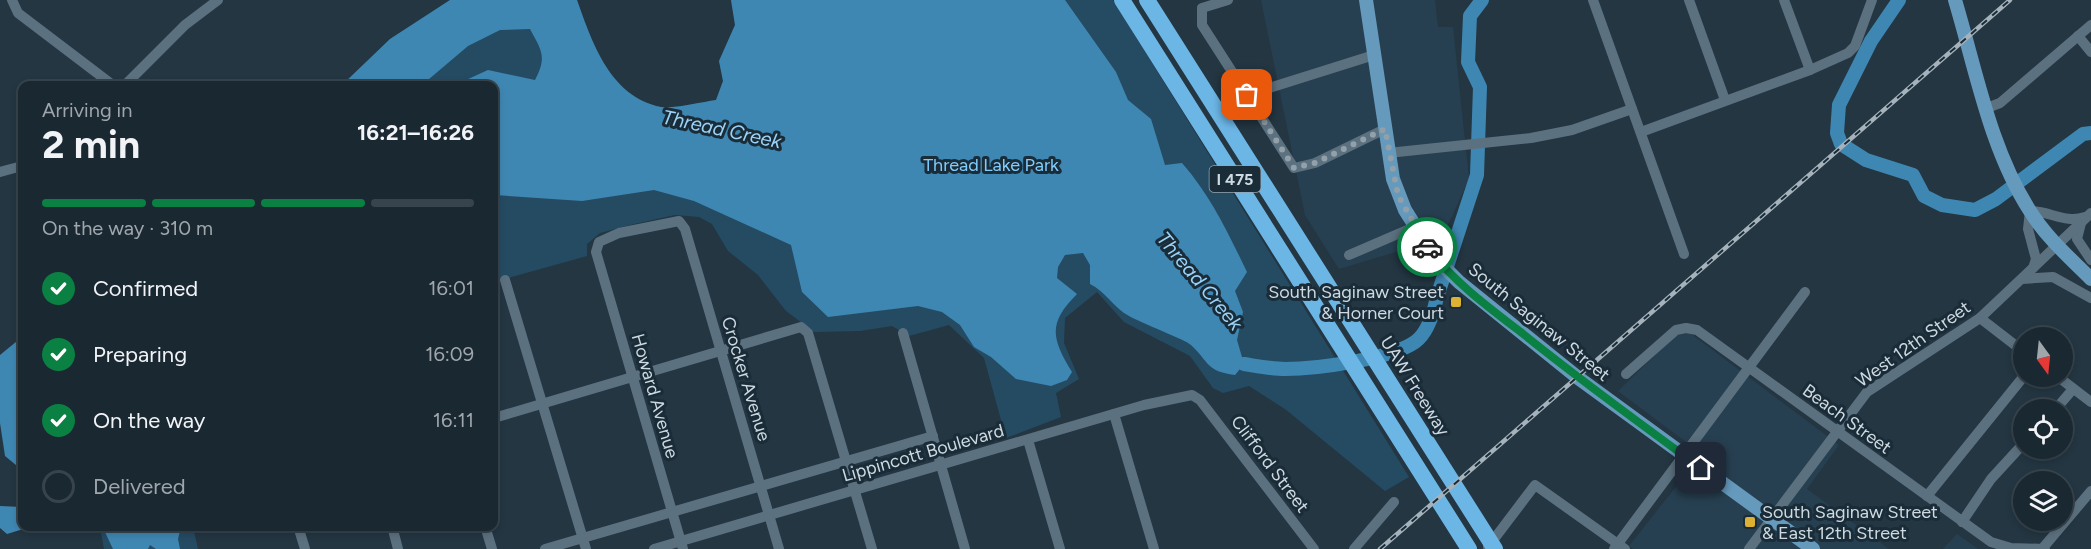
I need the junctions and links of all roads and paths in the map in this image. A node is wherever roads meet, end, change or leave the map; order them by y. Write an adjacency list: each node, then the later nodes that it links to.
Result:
1 (12, 0): 17 (street)
2 (218, 0): 18 (street)
3 (1122, 0): 80 (highway, I 475)
4 (1147, 0): 96 (highway, UAW Freeway / I 475)
5 (1228, 0): 19 (street)
6 (1366, 0): 15 (main road, South Saginaw Street)
7 (1593, 0): 22 (street)
8 (1689, 0): 20 (street)
9 (1784, 0): 16 (street)
10 (1872, 0): 16 (street)
11 (1955, 0): 21 (main road)
12 (2091, 25): 13 (street)
13 (2078, 36): 14 (street); 21 (street)
14 (2091, 52)
15 (1374, 55): 19 (street); 23 (main road, South Saginaw Street)
16 (1810, 70): 20 (street)
17 (107, 81)
18 (129, 81)
19 (1247, 95): 23 (street)
20 (1725, 100): 24 (street)
21 (1987, 108): 28 (main road)
22 (1632, 109): 24 (street); 25 (street)
23 (1385, 129): 25 (main road, South Saginaw Street)
24 (1641, 132): 33 (street)
25 (1388, 153): 30 (main road, South Saginaw Street)
26 (18, 167): 27 (street)
27 (0, 172)
28 (2030, 211): 29 (street); 31 (main road); 36 (street)
29 (2087, 217): 31 (street, West 12th Street); 35 (street)
30 (1414, 227): 34 (street); 62 (main road, South Saginaw Street)
31 (2058, 244): 36 (street, West 12th Street); 38 (main road)
32 (596, 252): 45 (street, Crocker Avenue); 48 (street, Howard Avenue)
33 (1684, 254)
34 (1349, 255)
35 (2091, 260)
36 (2032, 268): 37 (street, West 12th Street)
37 (2021, 279): 41 (street); 42 (street, West 12th Street)
38 (2091, 279)
39 (506, 280): 55 (street)
40 (1805, 292): 46 (street)
41 (2091, 298)
42 (1980, 318): 44 (street); 58 (street, West 12th Street)
43 (903, 333): 59 (street)
44 (2013, 344)
45 (721, 351): 48 (street); 63 (street); 65 (street, Crocker Avenue)
46 (1749, 368): 47 (street, Beach Street); 58 (street, Beach Street); 62 (street)
47 (1626, 374)
48 (633, 378): 55 (street); 70 (street, Howard Avenue)
49 (2015, 387): 68 (street)
50 (2070, 387): 51 (street)
51 (2073, 389): 52 (street); 54 (street)
52 (2064, 399)
53 (1200, 400): 56 (street, Lippincott Boulevard); 93 (street, Clifford Street)
54 (2091, 402)
55 (544, 403): 57 (street); 77 (street)
56 (1114, 414): 60 (street, Lippincott Boulevard); 92 (street)
57 (498, 417)
58 (1838, 432): 68 (street, Beach Street); 72 (street, West 12th Street)
59 (933, 436): 63 (street, Lippincott Boulevard); 64 (street)
60 (1028, 440): 64 (street, Lippincott Boulevard); 91 (street)
61 (2013, 455): 73 (street)
62 (1685, 456): 72 (main road, South Saginaw Street); 81 (street)
63 (847, 460): 65 (street, Lippincott Boulevard); 66 (street)
64 (941, 465): 66 (street, Lippincott Boulevard); 90 (street)
65 (761, 485): 70 (street, Lippincott Boulevard); 71 (street, Crocker Avenue)
66 (854, 490): 71 (street, Lippincott Boulevard); 89 (street)
67 (2091, 491): 100 (street)
68 (1926, 496): 73 (street, Beach Street)
69 (1394, 502): 94 (street)
70 (671, 512): 77 (street, Lippincott Boulevard); 79 (street, Howard Avenue)
71 (769, 515): 79 (street, Lippincott Boulevard); 88 (street, Crocker Avenue)
72 (1772, 519): 97 (street, West 12th Street); 98 (main road, South Saginaw Street)
73 (1962, 522): 78 (street, Beach Street)
74 (300, 531): 82 (street)
75 (393, 531): 83 (street)
76 (487, 531): 84 (street)
77 (582, 538): 85 (street, Lippincott Boulevard); 86 (street)
78 (1991, 542): 99 (street, Beach Street); 100 (street, Beach Street)
79 (682, 545): 87 (street, Lippincott Boulevard)
80 (1466, 545)
81 (1619, 547): 95 (street)
82 (305, 549)
83 (398, 549)
84 (492, 549)
85 (545, 549)
86 (586, 549)
87 (654, 549)
88 (779, 549)
89 (872, 549)
90 (965, 549)
91 (1060, 549)
92 (1154, 549)
93 (1314, 549)
94 (1354, 549)
95 (1487, 549)
96 (1496, 549)
97 (1749, 549)
98 (1813, 549)
99 (2000, 549)
100 (2043, 549)

